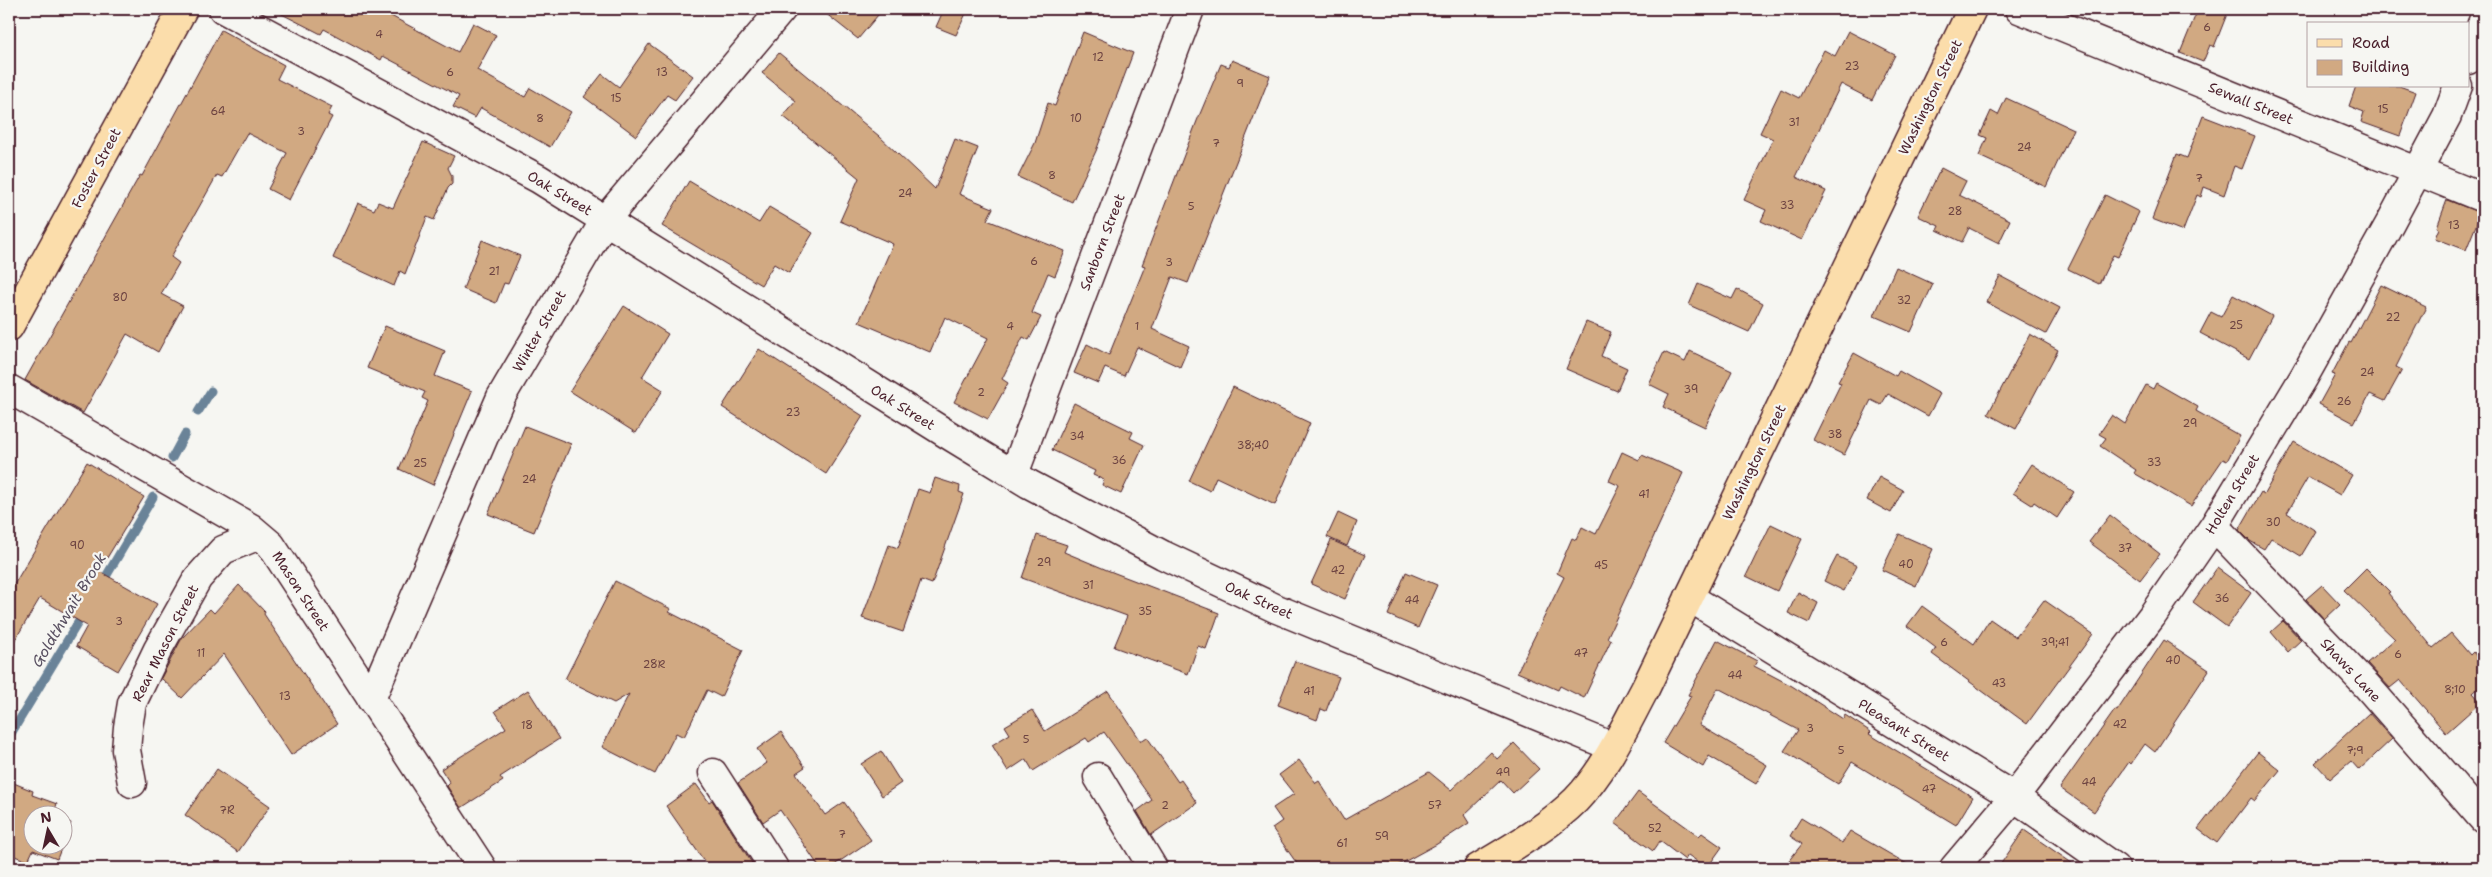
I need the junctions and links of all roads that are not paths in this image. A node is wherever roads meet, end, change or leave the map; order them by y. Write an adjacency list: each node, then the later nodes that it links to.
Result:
1 (183, 9): 13 (main road, Foster Street)
2 (223, 9): 12 (street, Oak Street)
3 (782, 9): 12 (street, Winter Street)
4 (1190, 9): 15 (street, Sanborn Street)
5 (1972, 9): 18 (main road, Washington Street)
6 (2019, 9): 10 (street, Sewall Street)
7 (2483, 21): 8 (street)
8 (2470, 55)
9 (2457, 88): 10 (street, Holten Street)
10 (2418, 172): 11 (street, Sewall Street); 16 (street, Holten Street)
11 (2483, 198)
12 (605, 220): 15 (street, Oak Street); 19 (street, Winter Street)
13 (9, 327)
14 (9, 389): 17 (street, Mason Street)
15 (1014, 474): 20 (street, Oak Street)
16 (2214, 526): 24 (street, Holten Street); 25 (street, Shaws Lane)
17 (259, 535): 19 (street, Mason Street); 23 (street, Rear Mason Street)
18 (1689, 597): 20 (main road, Washington Street); 24 (street, Pleasant Street)
19 (371, 699): 26 (street, Mason Street)
20 (1613, 747): 29 (main road, Washington Street)
21 (713, 773): 27 (street)
22 (1098, 776): 28 (street)
23 (132, 782)
24 (2014, 797): 30 (street, Holten Street); 31 (street, Pleasant Street)
25 (2483, 819)
26 (482, 868)
27 (774, 868)
28 (1153, 868)
29 (1478, 868)
30 (1954, 868)
31 (2115, 868)

